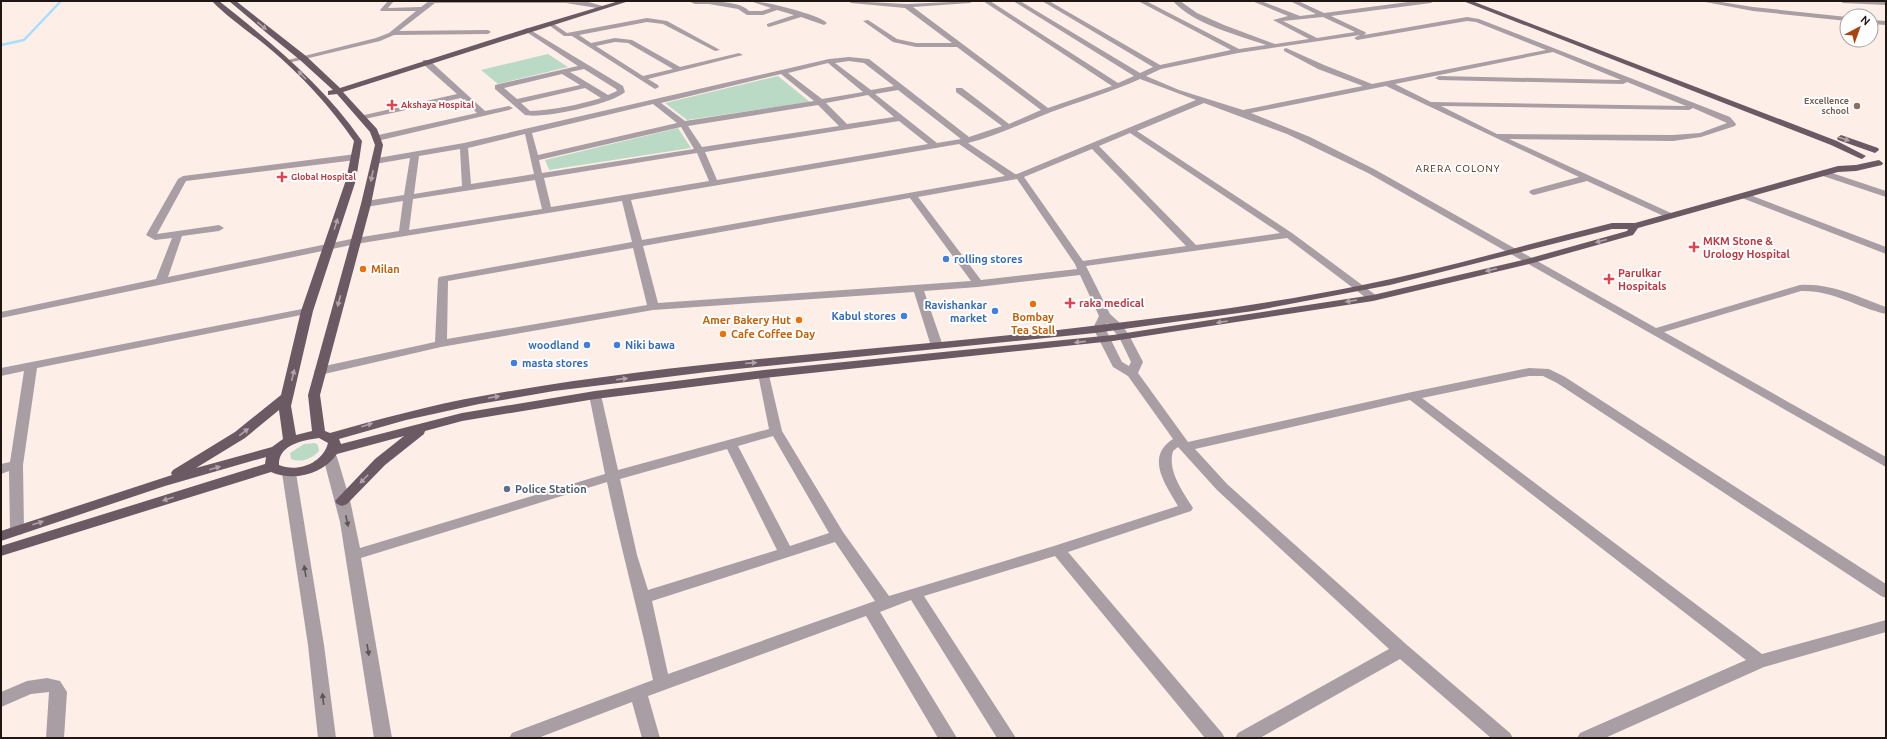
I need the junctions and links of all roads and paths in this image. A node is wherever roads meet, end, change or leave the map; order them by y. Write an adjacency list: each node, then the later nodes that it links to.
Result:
1 (215, 1): 54 (main road)
2 (232, 1): 53 (main road, one-way to 53)
3 (392, 1): 28 (street)
4 (433, 1): 25 (street); 28 (street)
5 (626, 1): 25 (main road)
6 (691, 1): 27 (street)
7 (753, 1): 27 (street)
8 (851, 1): 23 (street)
9 (970, 1): 23 (street)
10 (986, 1): 41 (street)
11 (1016, 1): 39 (street)
12 (1045, 1): 58 (street)
13 (1141, 1): 29 (street)
14 (1255, 1): 33 (street)
15 (1293, 1): 32 (street)
16 (1432, 1): 32 (street)
17 (1466, 1): 105 (main road)
18 (1481, 1): 100 (main road, one-way to 100)
19 (1703, 1): 30 (street)
20 (1843, 1): 21 (street)
21 (1847, 1): 22 (street)
22 (1886, 3)
23 (907, 6): 47 (street)
24 (1176, 6): 29 (street); 48 (street)
25 (603, 7): 36 (main road)
26 (1801, 7): 30 (street)
27 (777, 8): 31 (street)
28 (423, 10): 43 (street)
29 (1158, 10): 51 (street)
30 (1796, 14): 34 (street)
31 (801, 15): 37 (street); 38 (street)
32 (1324, 15): 33 (street); 45 (street)
33 (1296, 17): 45 (street)
34 (1839, 18)
35 (866, 21): 47 (street)
36 (549, 23): 40 (main road); 44 (street)
37 (824, 23)
38 (769, 25)
39 (1058, 26): 41 (street); 62 (street)
40 (527, 30): 56 (main road); 57 (street)
41 (1031, 30): 68 (street)
42 (488, 32): 43 (street)
43 (393, 33): 53 (street)
44 (573, 34): 46 (street); 49 (street)
45 (1317, 40): 48 (street)
46 (589, 44): 59 (street); 64 (street)
47 (959, 45): 84 (street)
48 (1275, 46): 51 (street)
49 (717, 50)
50 (1554, 50): 63 (street); 65 (street); 69 (street)
51 (1238, 51): 58 (street)
52 (739, 56): 59 (street)
53 (303, 58): 54 (street); 72 (main road)
54 (288, 61): 75 (main road, one-way to 54)
55 (829, 61): 61 (street); 71 (street); 74 (street)
56 (426, 62): 72 (main road); 76 (street)
57 (584, 67): 60 (street); 77 (street)
58 (1159, 67): 62 (street)
59 (678, 70): 64 (street)
60 (564, 72): 67 (street); 82 (street)
61 (782, 72): 79 (street); 80 (street)
62 (1140, 76): 68 (street); 78 (street)
63 (1416, 77): 65 (street); 66 (street)
64 (643, 78): 70 (street)
65 (1630, 82): 83 (street)
66 (1386, 83): 69 (street); 81 (street)
67 (585, 86): 77 (street); 82 (street)
68 (1118, 86): 84 (street)
69 (1371, 86): 85 (street)
70 (655, 87)
71 (901, 87): 74 (street); 96 (street)
72 (337, 90): 75 (main road); 87 (main road)
73 (958, 90): 91 (street)
74 (871, 93): 80 (street); 88 (street)
75 (320, 94): 104 (main road)
76 (463, 95): 86 (street); 87 (street)
77 (607, 98): 82 (street)
78 (1204, 100): 85 (street); 92 (street)
79 (655, 102): 89 (street); 93 (street)
80 (820, 102): 89 (street); 90 (street)
81 (1428, 104): 83 (street); 94 (street)
82 (512, 105): 86 (street)
83 (1699, 108): 94 (street)
84 (1047, 111): 91 (street)
85 (1241, 113): 134 (street)
86 (483, 114): 95 (street)
87 (363, 118): 95 (main road)
88 (901, 118): 90 (street); 98 (street)
89 (683, 124): 101 (street); 106 (street)
90 (845, 127): 101 (street)
91 (1008, 127): 96 (street)
92 (1130, 130): 99 (street); 129 (street)
93 (528, 131): 97 (street); 106 (street)
94 (1496, 136): 113 (street)
95 (377, 138): 107 (main road)
96 (964, 141): 98 (street); 112 (street)
97 (464, 146): 103 (street); 115 (street)
98 (936, 146): 114 (street)
99 (1094, 146): 112 (street); 133 (street)
100 (1875, 150): 102 (main road); 105 (main road)
101 (700, 151): 111 (street); 114 (street)
102 (1886, 152)
103 (415, 155): 107 (street); 120 (street)
104 (356, 157): 127 (street); 132 (main road, one-way to 104)
105 (1865, 157): 108 (main road); 109 (main road)
106 (535, 158): 111 (street)
107 (375, 161): 122 (main road, one-way to 122)
108 (1882, 164): 109 (main road)
109 (1838, 169): 110 (main road)
110 (1823, 173): 118 (street); 119 (main road)
111 (538, 176): 115 (street); 123 (street)
112 (1016, 176): 117 (street); 137 (street)
113 (1588, 178): 116 (street); 124 (street)
114 (714, 183): 121 (street)
115 (467, 188): 120 (street)
116 (1534, 192)
117 (911, 194): 131 (street); 139 (street)
118 (1886, 194)
119 (1745, 196): 124 (main road); 135 (street)
120 (408, 198): 122 (street); 128 (street)
121 (626, 198): 123 (street); 131 (street)
122 (366, 204): 130 (main road)
123 (547, 211): 128 (street)
124 (1668, 215): 125 (main road)
125 (1635, 226): 134 (main road); 136 (main road, one-way to 136)
126 (219, 228): 127 (street)
127 (178, 234): 138 (street)
128 (403, 234): 130 (street)
129 (1289, 235): 133 (street); 141 (street)
130 (356, 241): 132 (street); 156 (main road, one-way to 156)
131 (637, 243): 143 (street); 153 (street)
132 (329, 246): 138 (street); 144 (main road)
133 (1194, 250): 137 (street)
134 (1513, 251): 136 (street); 141 (main road)
135 (1886, 251)
136 (1529, 260): 142 (main road, one-way to 142); 150 (street)
137 (1082, 268): 139 (street); 147 (street)
138 (161, 281): 146 (street)
139 (978, 284): 140 (street)
140 (918, 288): 143 (street); 154 (street)
141 (1360, 288): 142 (street); 148 (main road)
142 (1373, 298): 151 (main road, one-way to 151)
143 (653, 307): 153 (street)
144 (307, 311): 155 (street); 162 (main road, one-way to 144)
145 (1886, 311): 150 (street)
146 (1, 315)
147 (1105, 316): 148 (street); 149 (street)
148 (1118, 326): 149 (main road); 151 (street)
149 (1099, 328): 152 (street); 154 (main road)
150 (1654, 332): 171 (street)
151 (1125, 337): 152 (main road); 158 (street)
152 (1103, 339): 158 (street); 159 (main road, one-way to 159)
153 (441, 344): 156 (street)
154 (937, 346): 165 (main road, one-way to 154)
155 (30, 366): 157 (street); 172 (street)
156 (320, 371): 165 (main road)
157 (1, 372)
158 (1132, 373): 167 (street)
159 (764, 374): 160 (main road); 164 (street)
160 (594, 395): 163 (main road); 176 (street)
161 (1412, 396): 167 (street); 187 (street); 192 (street)
162 (287, 397): 166 (main road); 177 (main road, one-way to 162)
163 (425, 426): 170 (main road); 178 (main road, one-way to 178)
164 (776, 431): 168 (street); 181 (street)
165 (325, 436): 166 (main road); 170 (main road)
166 (290, 441): 169 (main road)
167 (1182, 443): 182 (street); 191 (street)
168 (731, 444): 176 (street); 184 (street)
169 (276, 450): 173 (main road); 177 (main road, one-way to 169)
170 (332, 453): 175 (main road); 178 (street)
171 (1886, 463)
172 (16, 465): 174 (street); 179 (street)
173 (272, 467): 175 (main road); 183 (main road, one-way to 183)
174 (1, 469)
175 (290, 473): 197 (street, one-way to 175)
176 (613, 476): 185 (street); 188 (street)
177 (164, 482): 179 (main road, one-way to 177)
178 (342, 501): 185 (street, one-way to 185)
179 (18, 530): 180 (main road)
180 (1, 536)
181 (838, 536): 184 (street); 189 (street)
182 (1058, 550): 186 (street); 203 (street)
183 (1, 551)
184 (786, 552): 188 (street)
185 (354, 555): 198 (street, one-way to 198)
186 (914, 592): 189 (street); 202 (street)
187 (1886, 592)
188 (643, 598): 193 (street)
189 (878, 606): 193 (street); 201 (street)
190 (1886, 626): 192 (street)
191 (1401, 650): 204 (street); 205 (street)
192 (1760, 661): 206 (street)
193 (662, 683): 194 (street)
194 (638, 692): 199 (street); 200 (street)
195 (1, 700): 196 (street)
196 (55, 738)
197 (327, 738)
198 (383, 738)
199 (518, 738)
200 (651, 738)
201 (948, 738)
202 (1007, 738)
203 (1216, 738)
204 (1244, 738)
205 (1504, 738)
206 (1586, 738)

